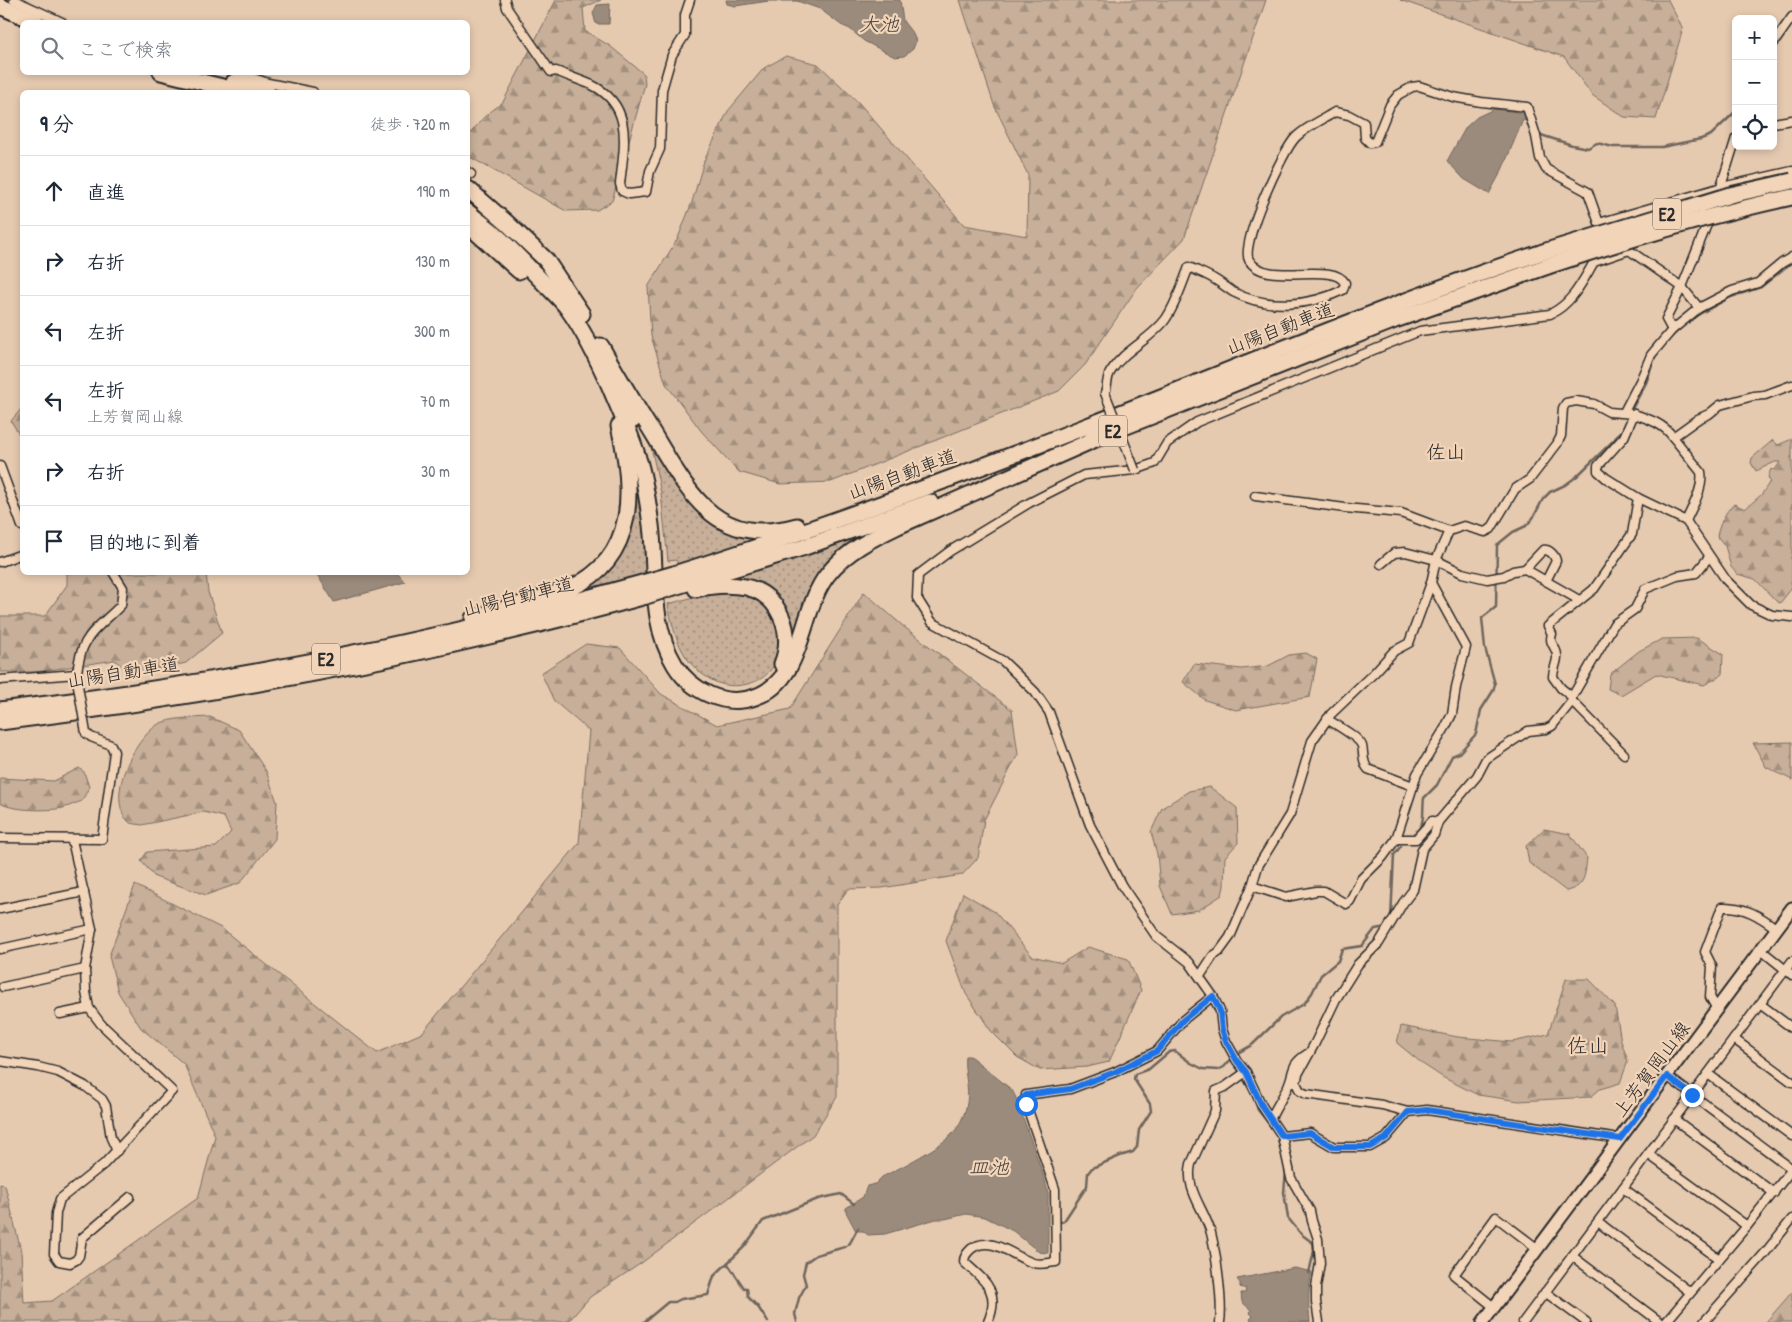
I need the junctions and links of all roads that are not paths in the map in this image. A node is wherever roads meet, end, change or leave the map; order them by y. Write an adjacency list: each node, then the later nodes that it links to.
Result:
1 (14, 0): 8 (street)
2 (505, 0): 3 (street)
3 (690, 0)
4 (0, 6): 7 (highway)
5 (0, 14): 9 (highway)
6 (1792, 17): 10 (street)
7 (32, 20)
8 (58, 20)
9 (20, 24)
10 (1777, 38)
11 (173, 75): 14 (highway)
12 (205, 75): 15 (highway)
13 (245, 75): 16 (street)
14 (235, 90)
15 (261, 90)
16 (303, 90)
17 (1792, 120): 18 (street)
18 (1777, 122)
19 (1733, 150): 22 (street)
20 (1792, 171): 22 (street)
21 (1792, 182): 31 (highway, 山陽自動車道 / E2, bridge)
22 (1722, 187): 27 (street); 32 (street)
23 (470, 191): 33 (highway)
24 (470, 197): 33 (highway)
25 (1792, 197): 31 (highway, 山陽自動車道 / E2, bridge)
26 (470, 214): 33 (highway)
27 (1599, 223): 29 (street); 43 (street, bridge)
28 (470, 227): 33 (highway)
29 (1629, 250): 32 (street); 43 (street)
30 (1792, 257): 34 (street)
31 (1546, 259): 40 (highway, 山陽自動車道 / E2); 46 (highway, 山陽自動車道 / E2)
32 (1682, 287): 34 (street); 35 (street)
33 (570, 304): 36 (highway)
34 (1699, 308): 35 (street)
35 (1672, 330): 38 (street)
36 (615, 383): 40 (highway); 46 (highway); 59 (highway); 63 (highway)
37 (1792, 385): 41 (street)
38 (1624, 412): 39 (street); 49 (street)
39 (1634, 414): 41 (street); 45 (street)
40 (1100, 437): 59 (highway, 山陽自動車道 / E2)
41 (1673, 437): 48 (street)
42 (0, 466): 47 (street)
43 (1135, 470): 87 (street)
44 (1255, 496): 49 (street)
45 (1638, 498): 48 (street); 61 (street)
46 (836, 520): 59 (highway, 山陽自動車道 / E2)
47 (20, 521)
48 (1686, 521): 51 (street)
49 (1449, 531): 52 (street)
50 (20, 555): 53 (street)
51 (1709, 556): 62 (street); 66 (street)
52 (1436, 560): 54 (street); 55 (street); 58 (street)
53 (0, 562)
54 (1380, 564)
55 (1525, 568): 57 (street); 57 (street)
56 (115, 575): 64 (street)
57 (1546, 580): 61 (street)
58 (1431, 583): 68 (street); 71 (street)
59 (674, 585): 60 (highway, 山陽自動車道 / E2, bridge); 60 (highway, bridge)
60 (646, 589): 63 (highway, 山陽自動車道 / E2); 69 (highway, 山陽自動車道 / E2)
61 (1579, 600): 66 (street)
62 (1792, 617)
63 (351, 654): 67 (highway, 山陽自動車道 / E2)
64 (77, 677): 65 (street); 75 (street, bridge)
65 (0, 680)
66 (1572, 699): 70 (street); 72 (street)
67 (0, 710)
68 (1327, 719): 71 (street); 76 (street)
69 (0, 722)
70 (1624, 754)
71 (1413, 786): 74 (street)
72 (1438, 822): 74 (street); 96 (street)
73 (0, 838): 75 (street)
74 (1396, 839): 76 (street)
75 (72, 840): 77 (street)
76 (1252, 886): 87 (street)
77 (84, 892): 79 (street); 81 (street)
78 (1792, 908): 80 (main road, 上芳賀岡山線)
79 (0, 909)
80 (1777, 928): 83 (main road, 上芳賀岡山線); 92 (street)
81 (92, 929): 82 (street); 85 (street)
82 (0, 949)
83 (1761, 950): 86 (street); 92 (main road, 上芳賀岡山線)
84 (1792, 962): 86 (street)
85 (86, 969): 88 (street); 91 (street)
86 (1789, 972): 90 (street)
87 (1200, 976): 89 (street)
88 (2, 987)
89 (1213, 996): 98 (street); 124 (street)
90 (1760, 1004): 94 (street); 95 (street)
91 (89, 1008): 93 (street); 109 (street)
92 (1717, 1009): 100 (main road, 上芳賀岡山線)
93 (60, 1014)
94 (1792, 1028)
95 (1734, 1039): 99 (street); 101 (street)
96 (1309, 1053): 103 (street); 104 (street)
97 (0, 1061): 109 (street)
98 (1243, 1074): 104 (street); 125 (street)
99 (1708, 1074): 102 (street); 107 (street)
100 (1667, 1076): 102 (street); 108 (main road, 上芳賀岡山線)
101 (1792, 1082)
102 (1692, 1095): 105 (street); 111 (street)
103 (1408, 1112): 106 (street); 108 (street)
104 (1271, 1118): 106 (street)
105 (1674, 1119): 110 (street); 113 (street)
106 (1282, 1136): 126 (street)
107 (1792, 1136)
108 (1620, 1139): 118 (main road, 上芳賀岡山線)
109 (117, 1151): 114 (street)
110 (1648, 1154): 112 (street); 117 (street)
111 (1792, 1169): 113 (street)
112 (1623, 1188): 116 (street); 120 (street)
113 (1774, 1193): 117 (street)
114 (130, 1197)
115 (1792, 1219): 132 (street)
116 (1598, 1222): 119 (street); 122 (street)
117 (1747, 1226): 120 (street)
118 (1538, 1249): 123 (main road, 上芳賀岡山線); 123 (street)
119 (1572, 1256): 121 (street); 130 (street)
120 (1719, 1259): 122 (street)
121 (1545, 1292): 128 (street); 129 (street)
122 (1690, 1292): 131 (street)
123 (1494, 1307): 127 (main road, 上芳賀岡山線)
124 (988, 1322)
125 (1220, 1322)
126 (1319, 1322)
127 (1483, 1322)
128 (1523, 1322)
129 (1586, 1322)
130 (1660, 1322)
131 (1666, 1322)
132 (1704, 1322)

